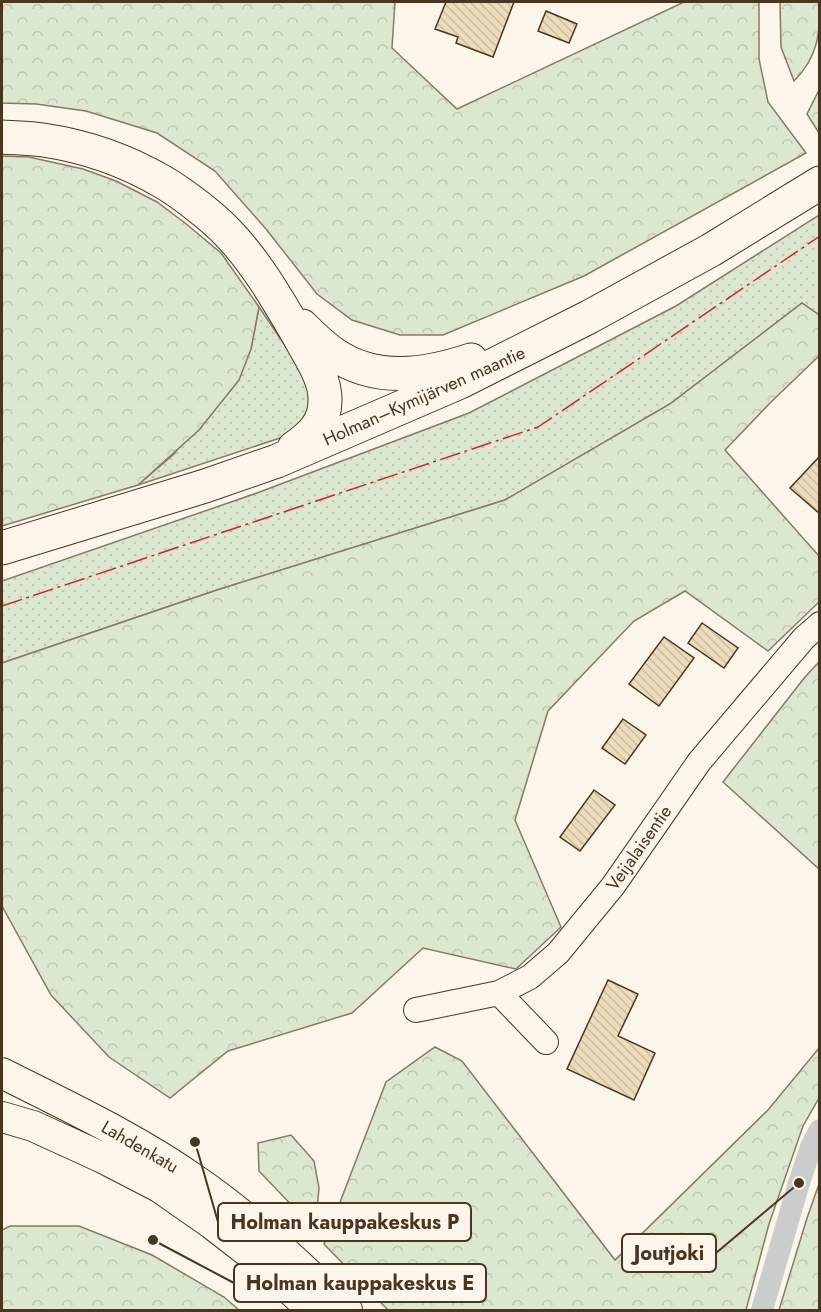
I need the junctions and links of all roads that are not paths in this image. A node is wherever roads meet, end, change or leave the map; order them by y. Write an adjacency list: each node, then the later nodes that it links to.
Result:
1 (2, 137): 3 (highway)
2 (819, 183): 4 (highway, Holman–Kymijärven maantie)
3 (282, 306): 4 (highway); 5 (highway)
4 (589, 317): 5 (highway, Holman–Kymijärven maantie)
5 (277, 460): 6 (highway, Holman–Kymijärven maantie)
6 (2, 548)
7 (819, 624): 8 (street, Veijalaisentie)
8 (499, 993): 9 (street, Veijalaisentie); 10 (street)
9 (416, 1010)
10 (546, 1042)
11 (2, 1074): 14 (main road, Lahdenkatu)
12 (2, 1117): 13 (main road, Lahdenkatu)
13 (312, 1311)
14 (347, 1311)

